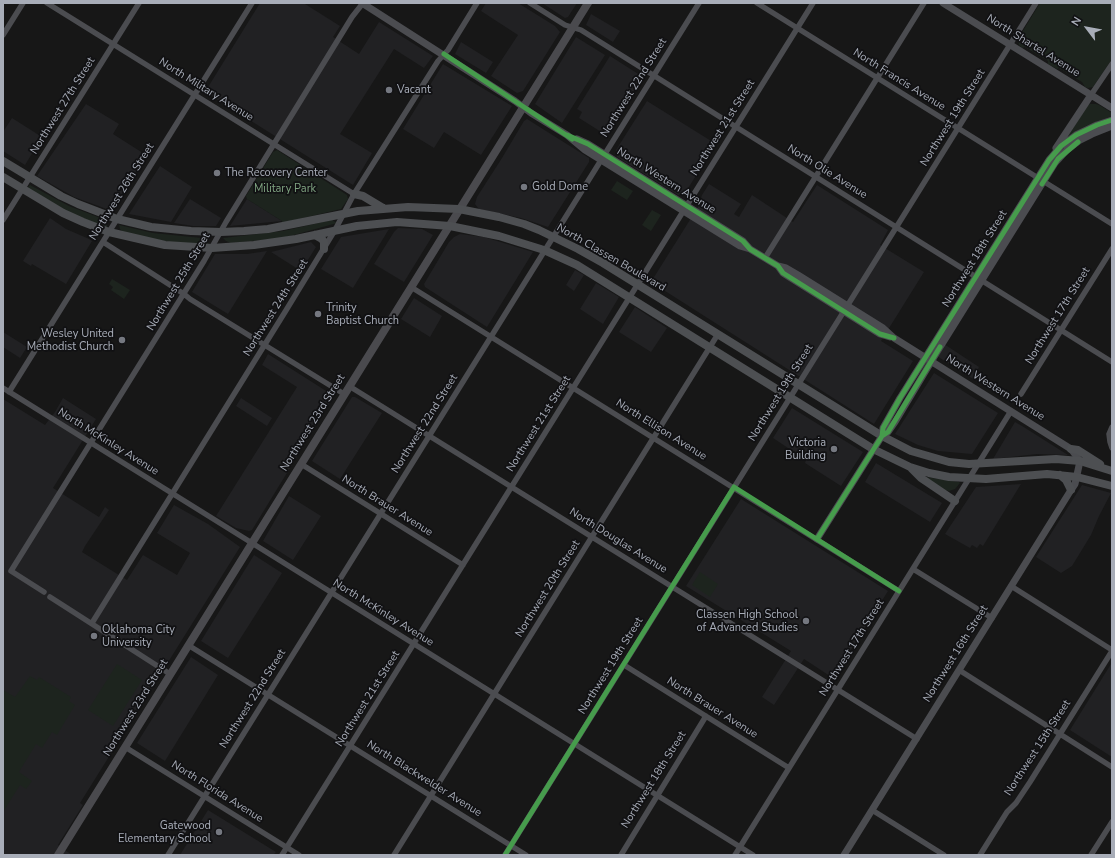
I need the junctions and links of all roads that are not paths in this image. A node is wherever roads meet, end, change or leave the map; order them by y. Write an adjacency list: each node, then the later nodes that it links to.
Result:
1 (23, 3): 17 (street)
2 (48, 3): 18 (street, North Military Avenue)
3 (139, 3): 18 (street, Northwest 27th Street)
4 (252, 3): 24 (street, Northwest 26th Street)
5 (362, 3): 20 (street, North Western Avenue); 32 (street, Northwest 25th Street)
6 (477, 3): 20 (street, Northwest 24th Street)
7 (530, 3): 15 (street, North Olie Avenue)
8 (588, 3): 15 (main road, Northwest 23rd Street)
9 (699, 3): 22 (street, Northwest 22nd Street)
10 (757, 3): 16 (street, North Francis Avenue)
11 (813, 3): 16 (street, Northwest 21st Street)
12 (924, 3): 23 (street)
13 (943, 3): 19 (street, North Shartel Avenue)
14 (1036, 3): 19 (street, Northwest 19th Street)
15 (573, 28): 22 (street, North Olie Avenue); 26 (main road, Northwest 23rd Street)
16 (797, 28): 23 (street, North Francis Avenue); 30 (street, Northwest 21st Street)
17 (3, 36)
18 (113, 44): 24 (street, North Military Avenue); 37 (street, Northwest 27th Street)
19 (1010, 45): 25 (street, North Shartel Avenue); 31 (street, Northwest 19th Street)
20 (444, 54): 26 (street, North Western Avenue); 41 (street, Northwest 24th Street)
21 (1112, 64): 25 (street)
22 (654, 75): 30 (street, North Olie Avenue); 33 (street, Northwest 22nd Street)
23 (878, 78): 31 (street, North Francis Avenue); 38 (street)
24 (194, 95): 32 (street, North Military Avenue); 46 (street, Northwest 26th Street)
25 (1091, 95): 27 (street, North Shartel Avenue); 34 (street)
26 (524, 107): 33 (street, North Western Avenue); 44 (main road, Northwest 23rd Street)
27 (1112, 108)
28 (1112, 120): 34 (street, Northwest 18th Street)
29 (1112, 126): 39 (street, Northwest 18th Street)
30 (736, 127): 38 (street, North Olie Avenue); 43 (street, Northwest 21st Street)
31 (958, 129): 39 (street, North Francis Avenue); 50 (street, Northwest 19th Street)
32 (274, 144): 41 (street, North Military Avenue); 53 (street, Northwest 25th Street)
33 (603, 157): 43 (street, North Western Avenue); 55 (street, Northwest 22nd Street)
34 (1048, 160): 39 (street, Northwest 18th Street)
35 (3, 161): 37 (main road, North Classen Boulevard)
36 (3, 177): 40 (main road)
37 (30, 177): 40 (street, Northwest 27th Street); 46 (main road, North Classen Boulevard)
38 (816, 177): 50 (street, North Olie Avenue); 61 (street)
39 (1041, 180): 48 (street, North Francis Avenue); 62 (street, Northwest 18th Street)
40 (22, 189): 47 (street, Northwest 27th Street); 52 (main road)
41 (354, 194): 42 (main road); 45 (street, Northwest 24th Street)
42 (383, 208): 44 (main road, North Classen Boulevard); 45 (main road, North Classen Boulevard)
43 (685, 208): 61 (street, North Western Avenue); 63 (street, Northwest 21st Street)
44 (459, 209): 49 (main road, Northwest 23rd Street); 55 (main road, North Classen Boulevard)
45 (344, 213): 51 (street, Northwest 24th Street); 53 (main road, North Classen Boulevard)
46 (118, 219): 52 (street, Northwest 26th Street); 53 (main road, North Classen Boulevard)
47 (3, 220)
48 (1112, 224)
49 (450, 226): 51 (main road); 60 (main road); 64 (main road, Northwest 23rd Street)
50 (897, 227): 62 (street, North Olie Avenue); 67 (street, Northwest 19th Street)
51 (335, 230): 54 (main road); 58 (street, Northwest 24th Street)
52 (109, 232): 56 (street, Northwest 26th Street); 57 (main road)
53 (221, 232): 57 (street, Northwest 25th Street)
54 (315, 235): 57 (main road); 58 (main road)
55 (553, 237): 60 (street, Northwest 22nd Street); 63 (main road, North Classen Boulevard)
56 (103, 242): 65 (street); 80 (street, Northwest 26th Street)
57 (212, 248): 65 (street, Northwest 25th Street)
58 (324, 249): 71 (street, Northwest 24th Street)
59 (1112, 249): 68 (street, Northwest 17th Street)
60 (544, 250): 66 (main road); 70 (street, Northwest 22nd Street)
61 (765, 258): 67 (street, North Western Avenue)
62 (979, 278): 68 (street, North Olie Avenue); 73 (street, Northwest 18th Street)
63 (637, 285): 66 (street, Northwest 21st Street); 69 (main road, North Classen Boulevard)
64 (411, 287): 70 (street, North Ellison Avenue); 76 (main road, Northwest 23rd Street)
65 (184, 294): 71 (street); 90 (street, Northwest 25th Street)
66 (630, 297): 72 (main road); 78 (street, Northwest 21st Street)
67 (846, 308): 73 (street, North Western Avenue); 75 (street, Northwest 19th Street)
68 (1061, 330): 74 (street, North Olie Avenue); 83 (street, Northwest 17th Street)
69 (718, 334): 72 (street, Northwest 20th Street); 75 (main road, North Classen Boulevard)
70 (491, 336): 78 (street, North Ellison Avenue); 87 (street, Northwest 22nd Street)
71 (264, 345): 81 (street); 106 (street, Northwest 24th Street)
72 (710, 347): 84 (main road); 89 (street, Northwest 20th Street)
73 (929, 360): 79 (street, Northwest 18th Street); 82 (street, Northwest 18th Street); 85 (street, North Western Avenue)
74 (1112, 362)
75 (799, 384): 84 (street, Northwest 19th Street); 88 (main road, North Classen Boulevard)
76 (349, 386): 81 (main road, Northwest 23rd Street); 87 (street, North Douglas Avenue)
77 (3, 388): 80 (street, North McKinley Avenue)
78 (573, 388): 89 (street, North Ellison Avenue); 103 (street, Northwest 21st Street)
79 (906, 389): 82 (street); 88 (street, Northwest 18th Street)
80 (9, 392): 90 (street, North McKinley Avenue)
81 (344, 394): 95 (main road, Northwest 23rd Street)
82 (913, 394): 88 (street, Northwest 18th Street)
83 (1021, 394)
84 (790, 398): 92 (main road); 104 (street, Northwest 19th Street)
85 (1011, 411): 93 (street, North Western Avenue); 96 (street, Northwest 17th Street)
86 (1112, 427): 91 (street)
87 (429, 436): 103 (street, North Douglas Avenue); 108 (street, Northwest 22nd Street)
88 (882, 436): 92 (street, Northwest 18th Street); 96 (main road, North Classen Boulevard)
89 (654, 437): 104 (street, North Ellison Avenue); 109 (street, Northwest 20th Street)
90 (91, 442): 106 (street, North McKinley Avenue); 117 (street, Northwest 25th Street)
91 (1112, 448)
92 (873, 449): 97 (main road); 110 (street, Northwest 18th Street)
93 (1071, 449): 94 (street, North Western Avenue); 98 (main road)
94 (1080, 461): 96 (main road, North Classen Boulevard); 98 (main road, North Classen Boulevard); 100 (street, Northwest 16th Street)
95 (301, 464): 108 (street, North Brauer Avenue); 111 (main road, Northwest 23rd Street)
96 (978, 464): 101 (street, Northwest 17th Street)
97 (910, 466): 101 (main road); 107 (main road)
98 (1110, 471)
99 (1060, 475): 100 (main road); 101 (main road); 105 (main road)
100 (1077, 476): 102 (main road); 105 (street, Northwest 16th Street)
101 (969, 479): 107 (street, Northwest 17th Street)
102 (1112, 486)
103 (512, 487): 109 (street, North Douglas Avenue); 112 (street, Northwest 21st Street)
104 (734, 487): 110 (street, North Ellison Avenue); 115 (street, Northwest 19th Street)
105 (1071, 490): 114 (street, Northwest 16th Street)
106 (172, 493): 111 (street, North McKinley Avenue); 121 (street, Northwest 24th Street)
107 (955, 501): 113 (street, Northwest 17th Street)
108 (380, 514): 112 (street, North Brauer Avenue); 118 (street, Northwest 22nd Street)
109 (592, 537): 115 (street, North Douglas Avenue); 130 (street, Northwest 20th Street)
110 (817, 539): 116 (street, North Ellison Avenue)
111 (251, 543): 118 (street, North McKinley Avenue); 123 (main road, Northwest 23rd Street)
112 (463, 565): 122 (street, Northwest 21st Street)
113 (913, 569): 116 (street, Northwest 17th Street); 120 (street)
114 (1012, 586): 120 (street, Northwest 16th Street); 124 (street)
115 (672, 587): 125 (street, Northwest 19th Street); 128 (street, North Douglas Avenue)
116 (900, 591): 128 (street, Northwest 17th Street)
117 (44, 592)
118 (331, 593): 122 (street, North McKinley Avenue); 129 (street, Northwest 22nd Street)
119 (50, 597): 121 (street)
120 (992, 618): 126 (street, Northwest 16th Street)
121 (92, 623): 127 (street)
122 (414, 644): 130 (street, North McKinley Avenue); 135 (street, Northwest 21st Street)
123 (188, 645): 127 (main road, Northwest 23rd Street); 129 (street, North Blackwelder Avenue)
124 (1112, 651): 132 (street, Northwest 15th Street)
125 (624, 665): 131 (street, North Brauer Avenue); 134 (street, Northwest 19th Street)
126 (959, 670): 132 (street); 133 (street, Northwest 16th Street)
127 (170, 674): 136 (main road, Northwest 23rd Street)
128 (838, 690): 133 (street, North Douglas Avenue); 138 (street, Northwest 17th Street)
129 (268, 694): 135 (street, North Blackwelder Avenue); 139 (street, Northwest 22nd Street)
130 (494, 694): 134 (street, North McKinley Avenue); 140 (street, Northwest 20th Street)
131 (706, 716): 138 (street, North Brauer Avenue); 141 (street, Northwest 18th Street)
132 (1060, 734): 137 (street); 159 (street, Northwest 15th Street)
133 (916, 739): 142 (street, Northwest 16th Street)
134 (574, 744): 141 (street, North McKinley Avenue); 144 (street, Northwest 19th Street)
135 (350, 746): 140 (street, North Blackwelder Avenue); 145 (street, Northwest 21st Street)
136 (125, 747): 139 (street, North Florida Avenue); 147 (main road, Northwest 23rd Street)
137 (1112, 767)
138 (789, 768): 146 (street, Northwest 17th Street)
139 (204, 796): 145 (street, North Florida Avenue); 148 (street, Northwest 22nd Street)
140 (431, 796): 144 (street, North Blackwelder Avenue); 151 (street, Northwest 20th Street)
141 (657, 796): 146 (street, North McKinley Avenue); 154 (street, Northwest 18th Street)
142 (872, 810): 157 (street, Northwest 16th Street); 158 (street)
143 (1112, 822): 160 (street)
144 (511, 846): 152 (street, Northwest 19th Street); 153 (street, North Blackwelder Avenue)
145 (287, 847): 149 (street, Northwest 21st Street); 150 (street, North Florida Avenue)
146 (740, 847): 155 (street, Northwest 17th Street); 156 (street, North McKinley Avenue)
147 (58, 855)
148 (168, 855)
149 (282, 855)
150 (299, 855)
151 (394, 855)
152 (505, 855)
153 (526, 855)
154 (621, 855)
155 (735, 855)
156 (753, 855)
157 (844, 855)
158 (944, 855)
159 (980, 855)
160 (1091, 855)

